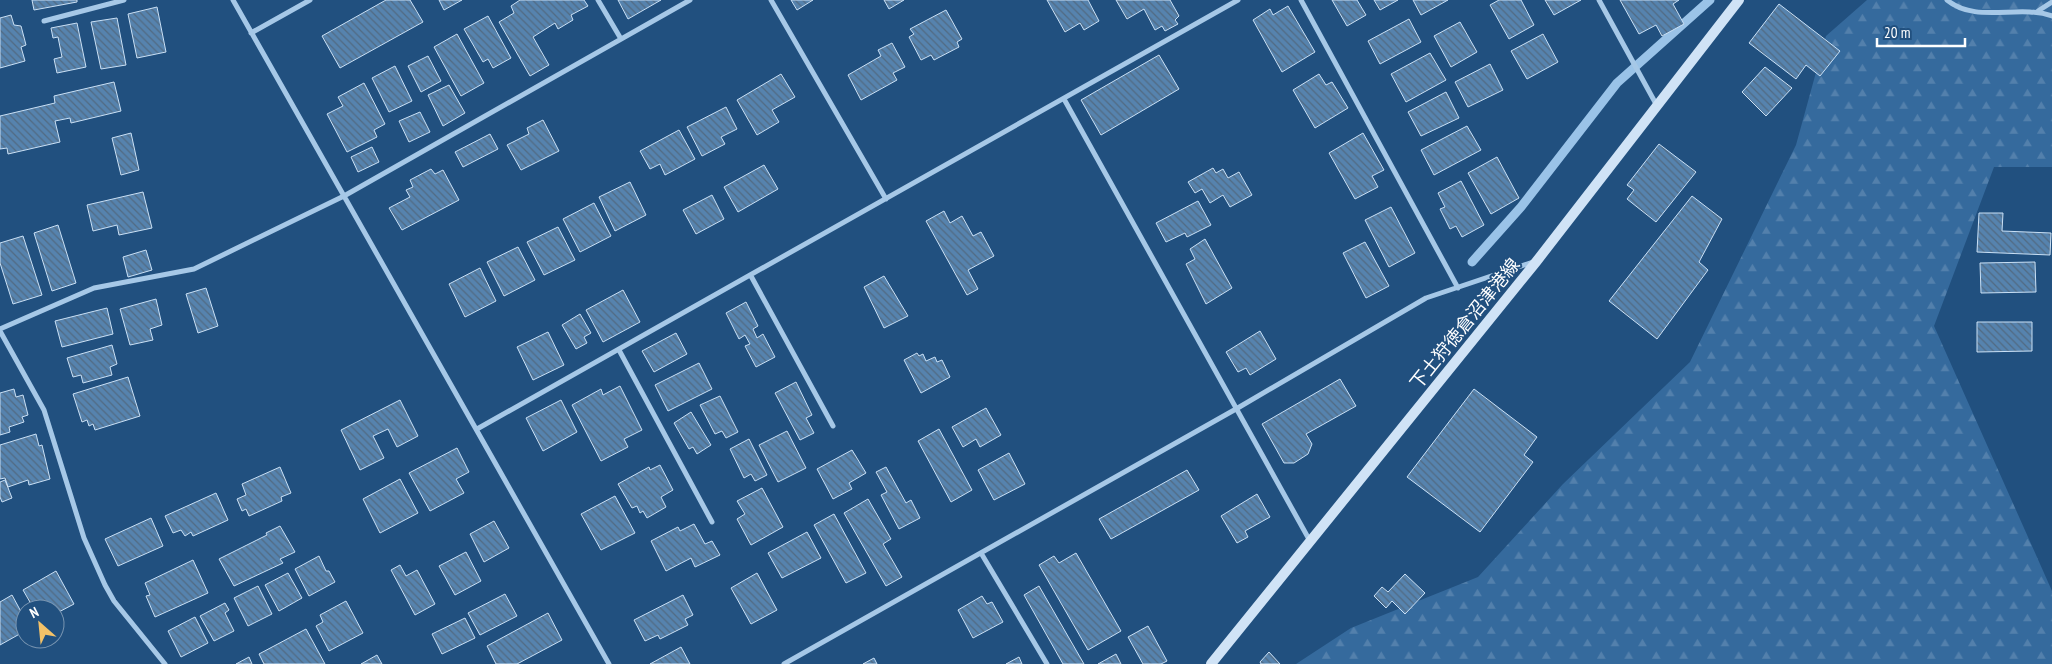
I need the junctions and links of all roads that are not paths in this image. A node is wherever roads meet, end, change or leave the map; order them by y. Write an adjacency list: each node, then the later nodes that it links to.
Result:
1 (124, 0): 15 (street)
2 (233, 0): 16 (street)
3 (310, 0): 16 (street)
4 (598, 0): 17 (street)
5 (690, 0): 17 (street)
6 (771, 0): 21 (street)
7 (1238, 0): 18 (street)
8 (1302, 0): 24 (street)
9 (1599, 0): 19 (street)
10 (1739, 0): 19 (main road, 下土狩徳倉沼津港線)
11 (1947, 0): 13 (street)
12 (2052, 2): 13 (street)
13 (2038, 11): 14 (street)
14 (2052, 16)
15 (44, 21)
16 (251, 33): 20 (street)
17 (621, 39): 20 (street)
18 (1064, 99): 21 (street); 27 (street)
19 (1656, 104): 22 (main road, 下土狩徳倉沼津港線)
20 (344, 196): 25 (street); 29 (street)
21 (886, 199): 23 (street)
22 (1536, 262): 24 (street); 31 (main road, 下土狩徳倉沼津港線)
23 (751, 276): 26 (street); 28 (street)
24 (1458, 288): 27 (street)
25 (0, 330): 33 (street)
26 (619, 350): 29 (street); 30 (street)
27 (1236, 409): 31 (street); 32 (street)
28 (833, 426)
29 (477, 429): 34 (street)
30 (712, 522)
31 (1310, 541): 37 (main road, 下土狩徳倉沼津港線)
32 (981, 553): 35 (street); 36 (street)
33 (166, 664)
34 (610, 664)
35 (784, 664)
36 (1047, 664)
37 (1211, 664)

